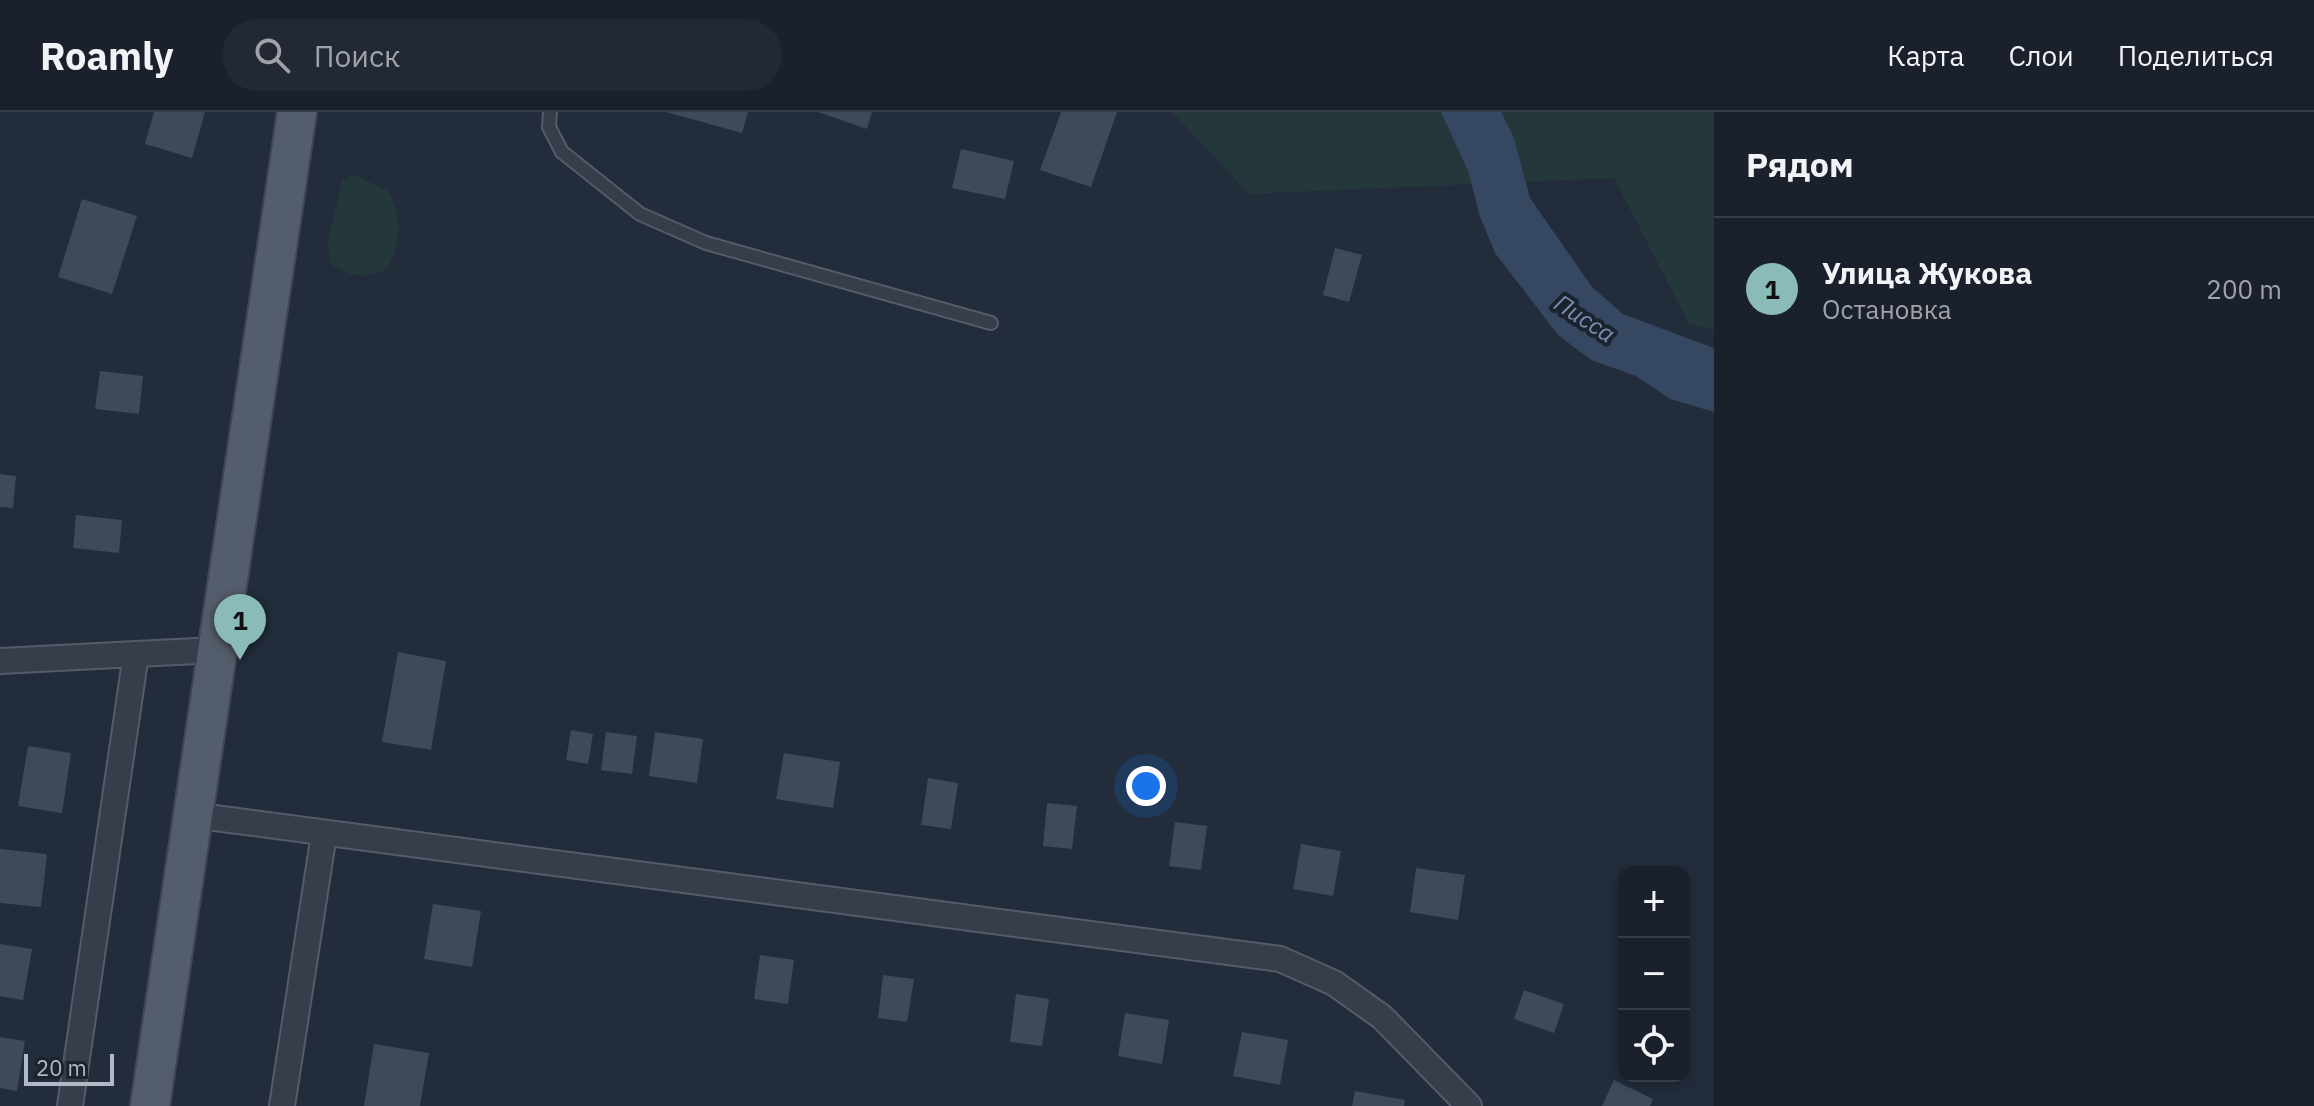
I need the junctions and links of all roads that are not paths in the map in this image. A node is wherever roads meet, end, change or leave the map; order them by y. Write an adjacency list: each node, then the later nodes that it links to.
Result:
1 (297, 112): 4 (main road)
2 (550, 112): 3 (lane)
3 (991, 323)
4 (217, 650): 5 (street); 7 (main road)
5 (136, 654): 6 (street); 9 (street)
6 (0, 661)
7 (192, 815): 8 (street); 10 (main road)
8 (324, 834): 11 (street); 12 (street)
9 (70, 1106)
10 (150, 1106)
11 (282, 1106)
12 (1469, 1106)

